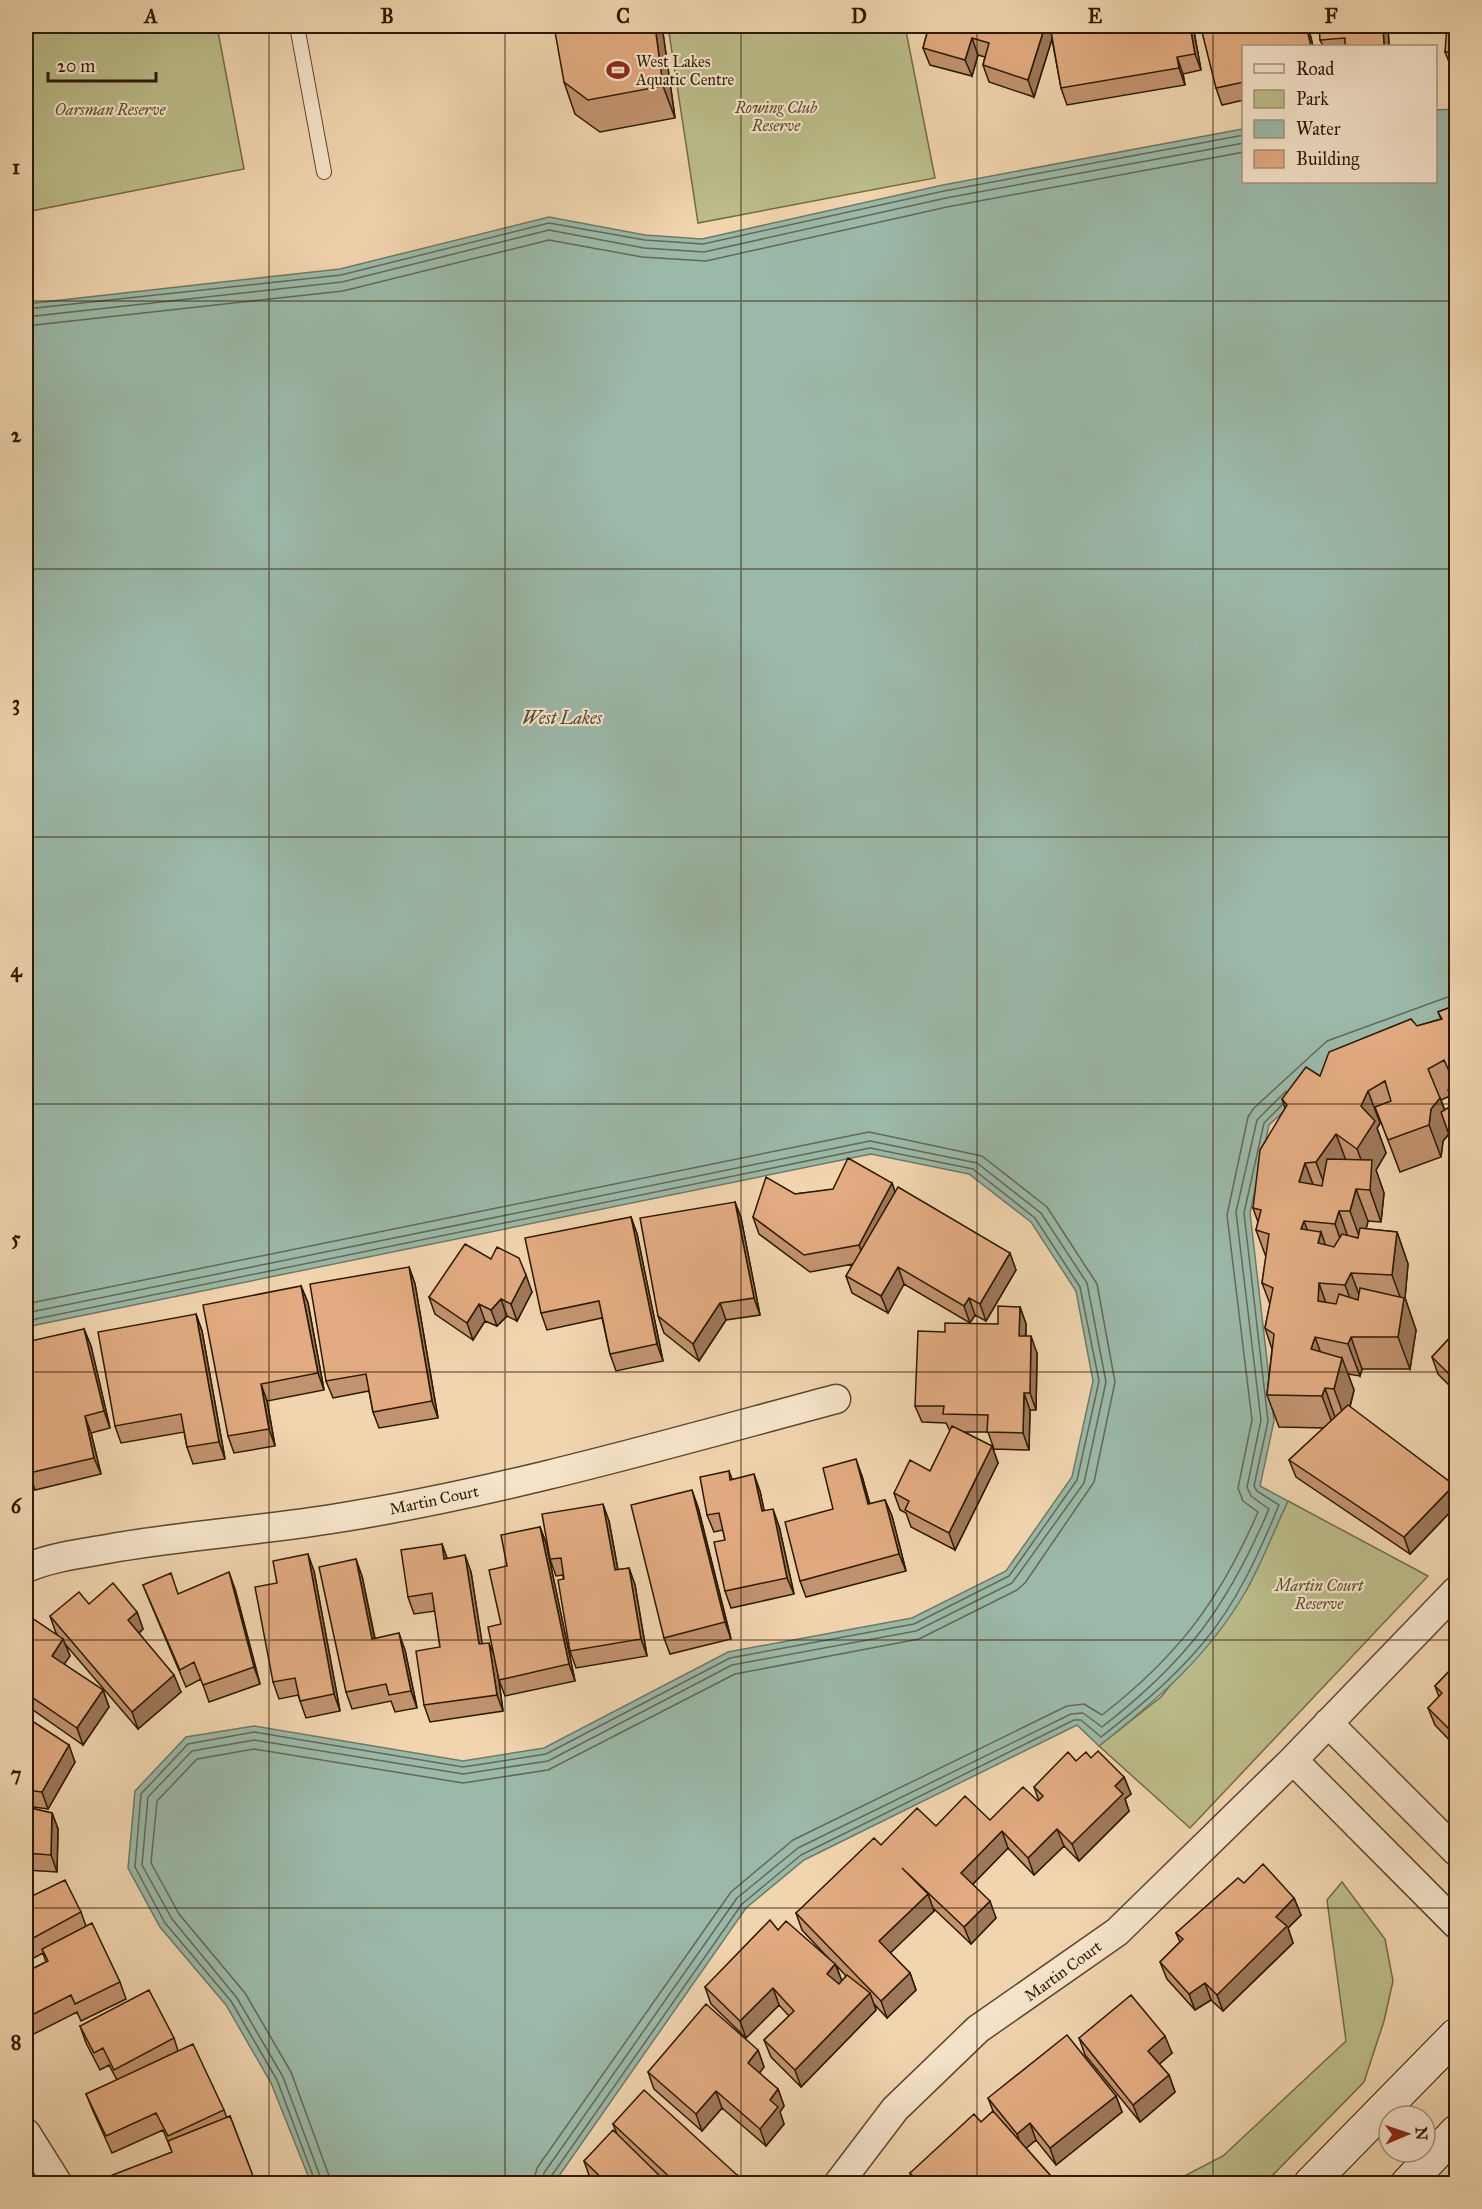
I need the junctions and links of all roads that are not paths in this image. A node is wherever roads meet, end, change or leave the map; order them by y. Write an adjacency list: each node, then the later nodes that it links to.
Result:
1 (297, 26): 2 (lane)
2 (324, 172)
3 (836, 1399): 4 (street, Martin Court)
4 (26, 1568)
5 (1456, 1591): 6 (street, Martin Court)
6 (1328, 1723): 7 (street, Martin Court); 8 (street)
7 (1293, 1760): 9 (street); 14 (street, Martin Court)
8 (1456, 1851)
9 (1456, 1924)
10 (1456, 2036): 15 (main road)
11 (1456, 2132): 16 (main road)
12 (26, 2133): 13 (street)
13 (58, 2184)
14 (838, 2184)
15 (1310, 2184)
16 (1407, 2184)

